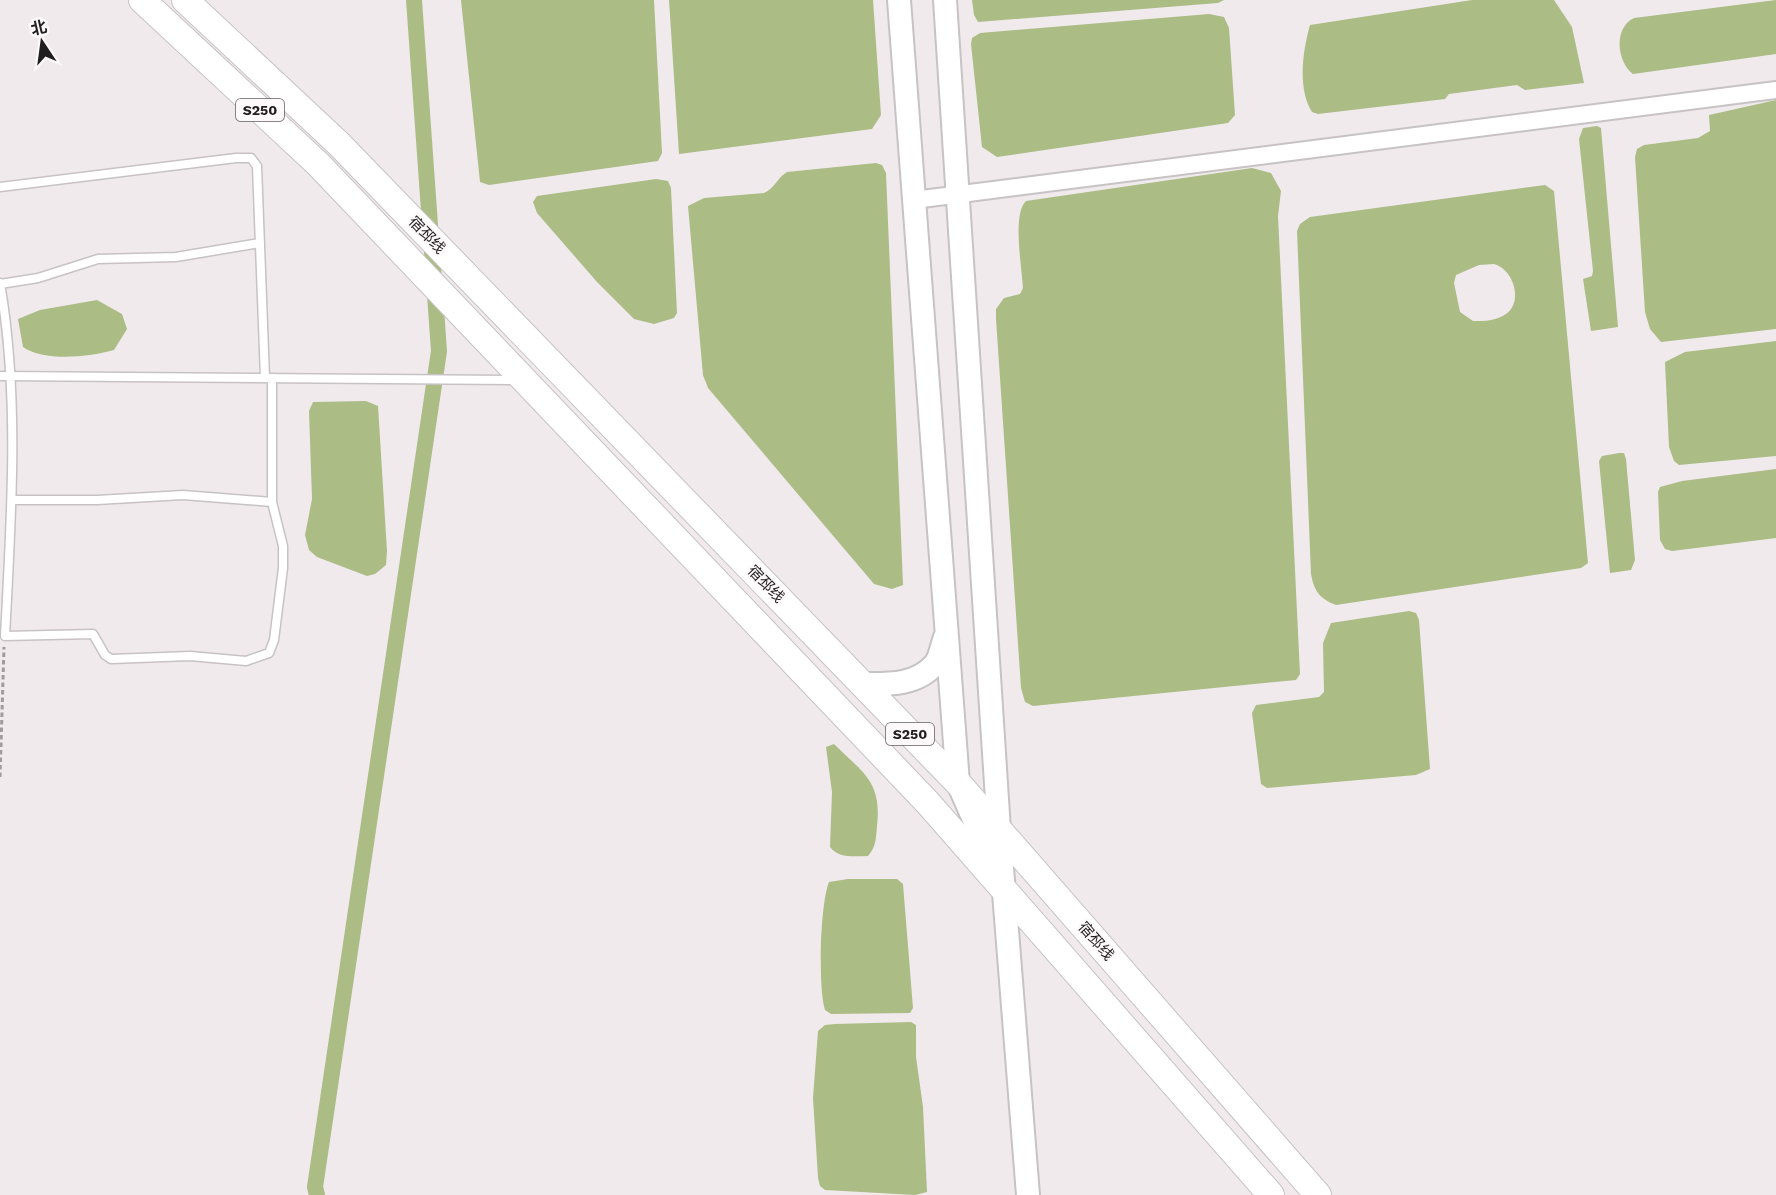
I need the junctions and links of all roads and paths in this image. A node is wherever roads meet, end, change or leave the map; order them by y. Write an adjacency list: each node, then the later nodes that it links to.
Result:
1 (142, 0): 14 (main road, 宿邳线 / S250)
2 (185, 0): 19 (main road, 宿邳线 / S250)
3 (899, 0): 8 (street)
4 (945, 0): 7 (street)
5 (1776, 90): 7 (street)
6 (0, 188): 9 (lane)
7 (958, 195): 8 (street); 22 (street)
8 (914, 200): 17 (street)
9 (260, 243): 10 (lane); 13 (lane)
10 (0, 283): 12 (lane)
11 (0, 376): 12 (lane)
12 (10, 376): 13 (lane); 15 (lane)
13 (269, 378): 14 (lane); 16 (lane)
14 (525, 380): 23 (main road, 宿邳线 / S250)
15 (12, 500): 16 (lane); 18 (lane)
16 (272, 502): 18 (lane)
17 (947, 633): 19 (street); 21 (street)
18 (5, 636): 20 (path)
19 (861, 684): 21 (main road, 宿邳线 / S250)
20 (0, 777)
21 (958, 783): 22 (main road, 宿邳线 / S250); 23 (street)
22 (999, 830): 23 (street); 26 (main road, 宿邳线 / S250)
23 (1006, 891): 24 (street); 25 (main road, 宿邳线 / S250)
24 (1028, 1195)
25 (1271, 1195)
26 (1318, 1195)

